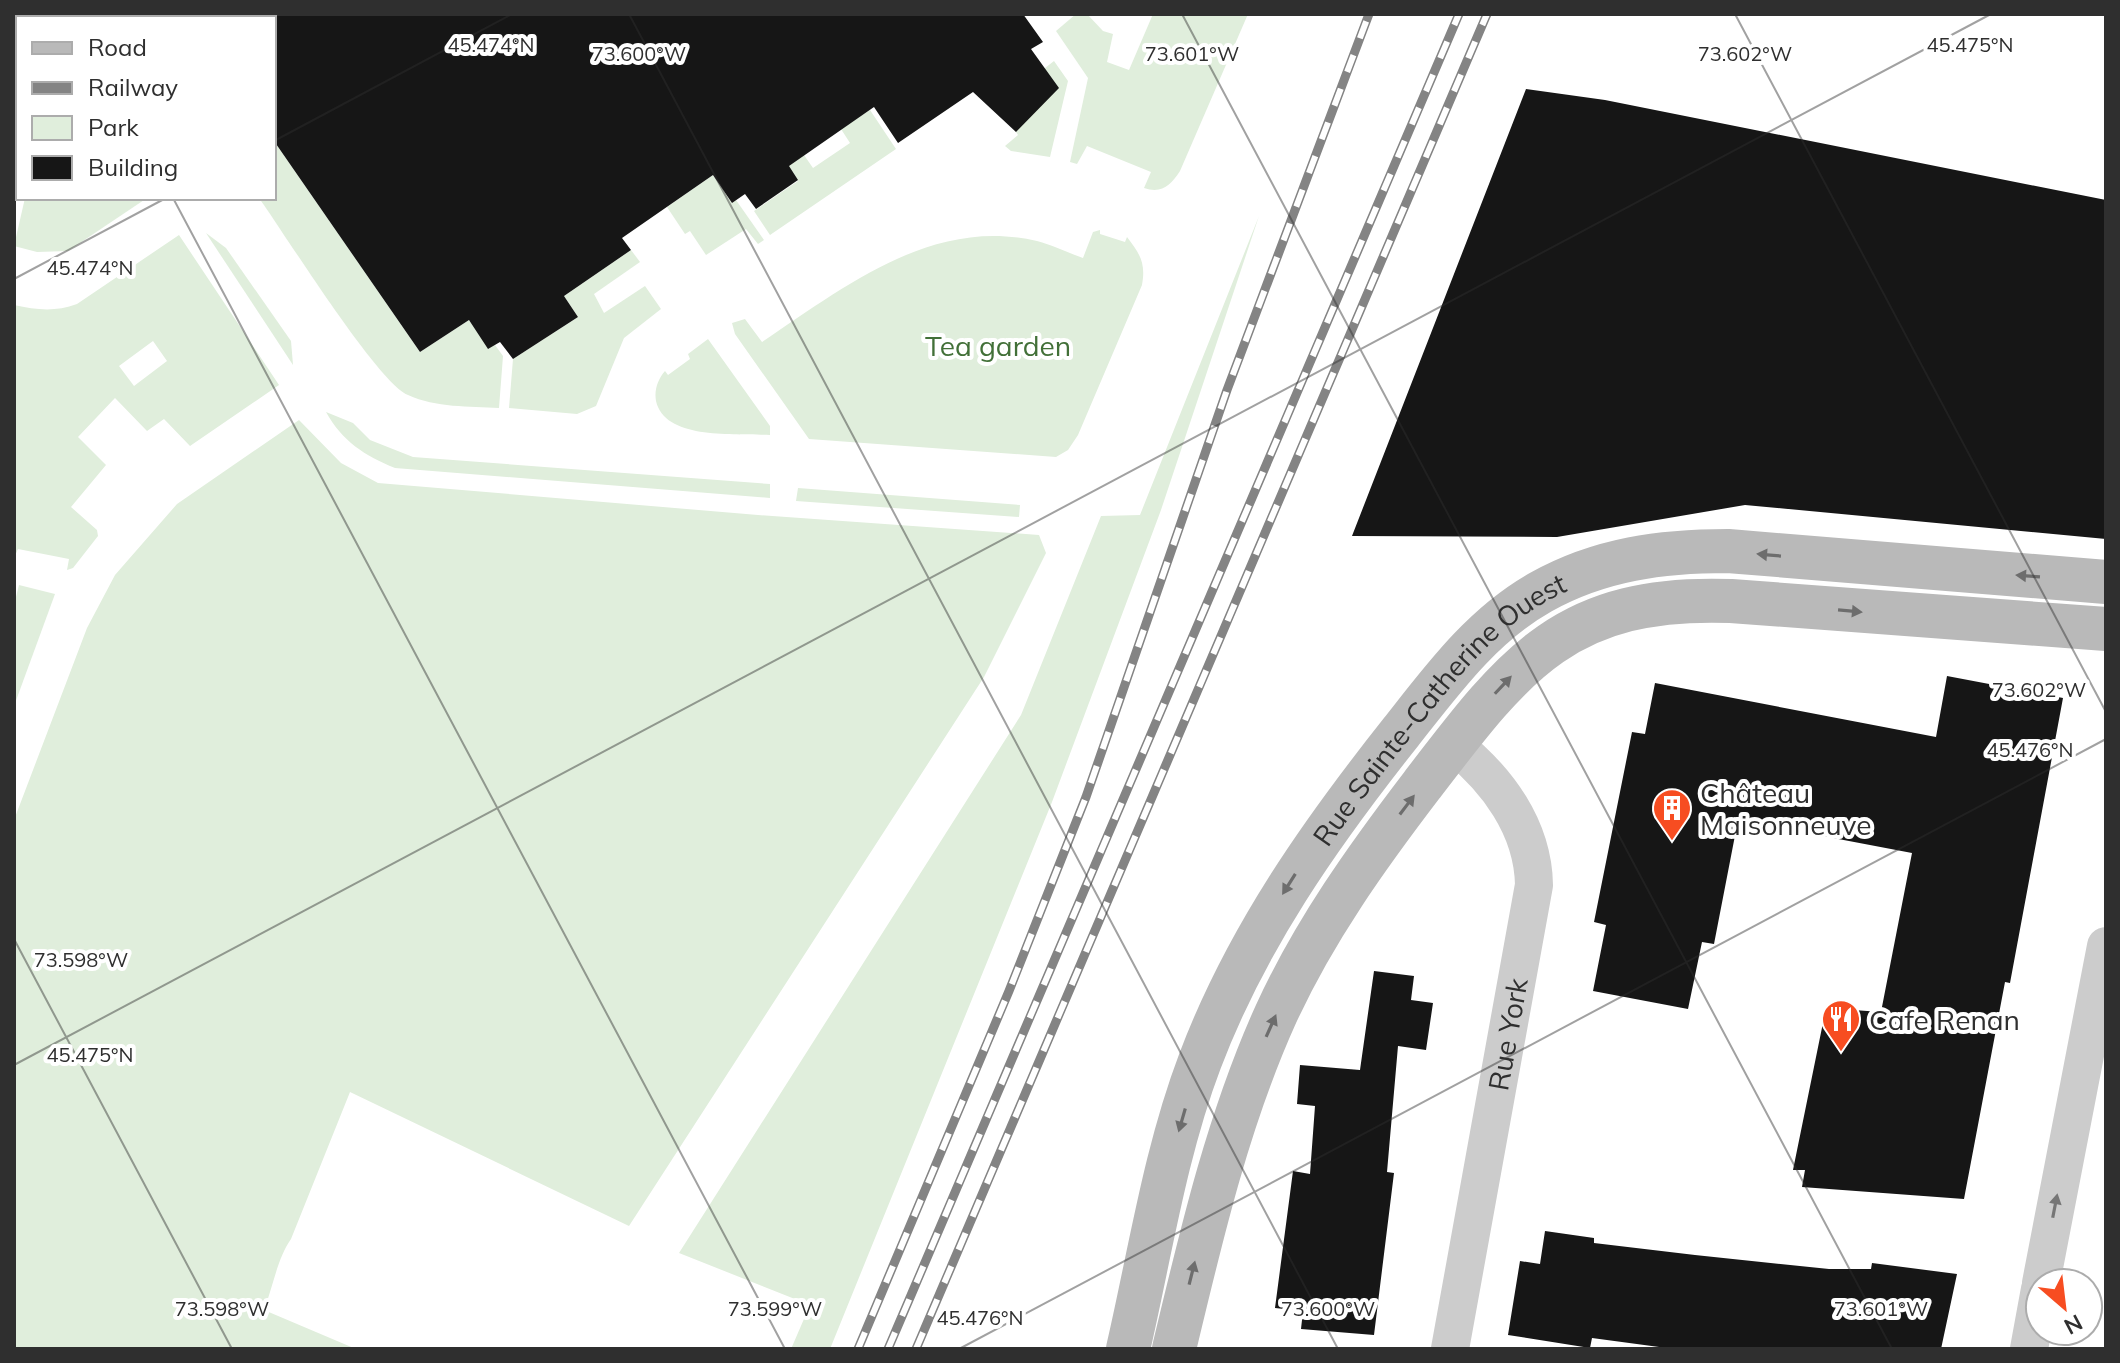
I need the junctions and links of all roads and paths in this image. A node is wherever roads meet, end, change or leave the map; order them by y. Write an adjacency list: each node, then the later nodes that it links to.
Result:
1 (2106, 582): 6 (main road, Rue Sainte-Catherine Ouest, one-way to 6)
2 (2106, 629): 3 (main road, Rue Sainte-Catherine Ouest, one-way to 2)
3 (1453, 744): 7 (main road, Rue Sainte-Catherine Ouest, one-way to 3); 8 (street, Rue York)
4 (2106, 946): 5 (street, one-way to 4)
5 (2044, 1267)
6 (1128, 1349)
7 (1174, 1349)
8 (1450, 1349)

